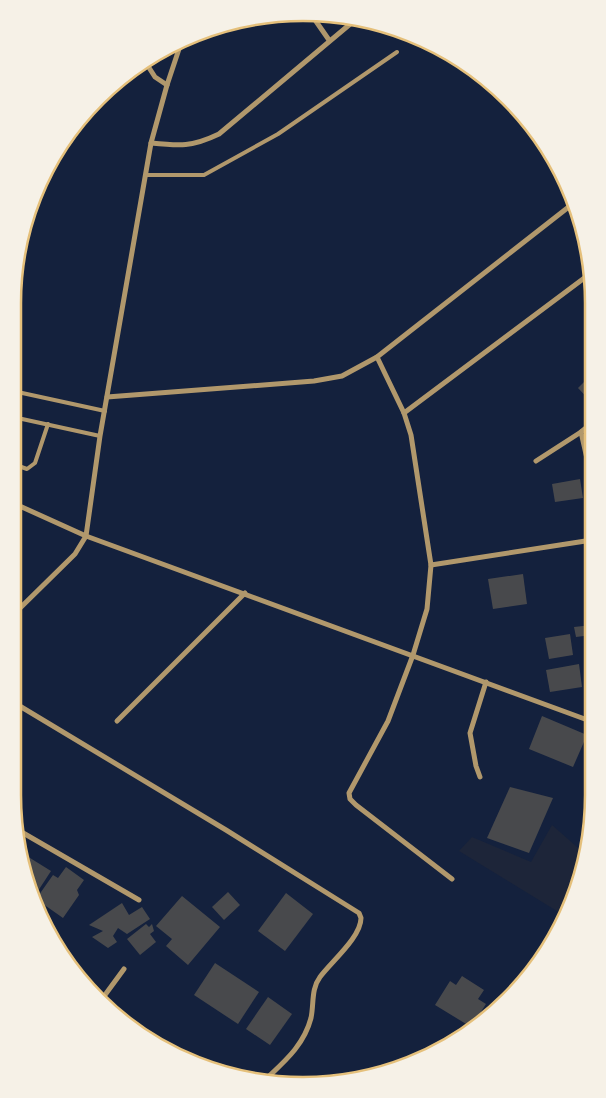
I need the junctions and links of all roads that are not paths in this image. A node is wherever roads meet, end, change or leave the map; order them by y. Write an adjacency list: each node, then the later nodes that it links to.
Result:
1 (316, 22): 3 (street)
2 (348, 25): 3 (street)
3 (329, 40): 8 (street)
4 (179, 50): 7 (street)
5 (397, 52): 9 (lane)
6 (149, 67): 7 (street)
7 (167, 85): 8 (street)
8 (151, 143): 9 (street)
9 (146, 176): 14 (street)
10 (568, 207): 12 (street)
11 (583, 279): 16 (street)
12 (377, 357): 14 (street); 16 (street)
13 (21, 393): 15 (lane)
14 (107, 397): 15 (street)
15 (105, 411): 21 (street)
16 (404, 413): 28 (street)
17 (21, 419): 18 (lane)
18 (48, 424): 21 (lane); 24 (lane)
19 (585, 429): 20 (street)
20 (581, 432): 22 (street); 23 (street)
21 (100, 436): 26 (street)
22 (585, 450)
23 (536, 461)
24 (21, 467)
25 (21, 507): 26 (street)
26 (86, 536): 29 (street); 30 (street)
27 (585, 541): 28 (street)
28 (431, 564): 31 (street)
29 (245, 594): 31 (street); 35 (street)
30 (21, 607)
31 (413, 655): 32 (street); 38 (street)
32 (486, 682): 34 (street); 36 (street)
33 (21, 707): 42 (street)
34 (585, 719)
35 (117, 721)
36 (480, 777)
37 (24, 834): 39 (street)
38 (452, 878)
39 (139, 900)
40 (124, 969): 41 (street)
41 (105, 995)
42 (271, 1074)

